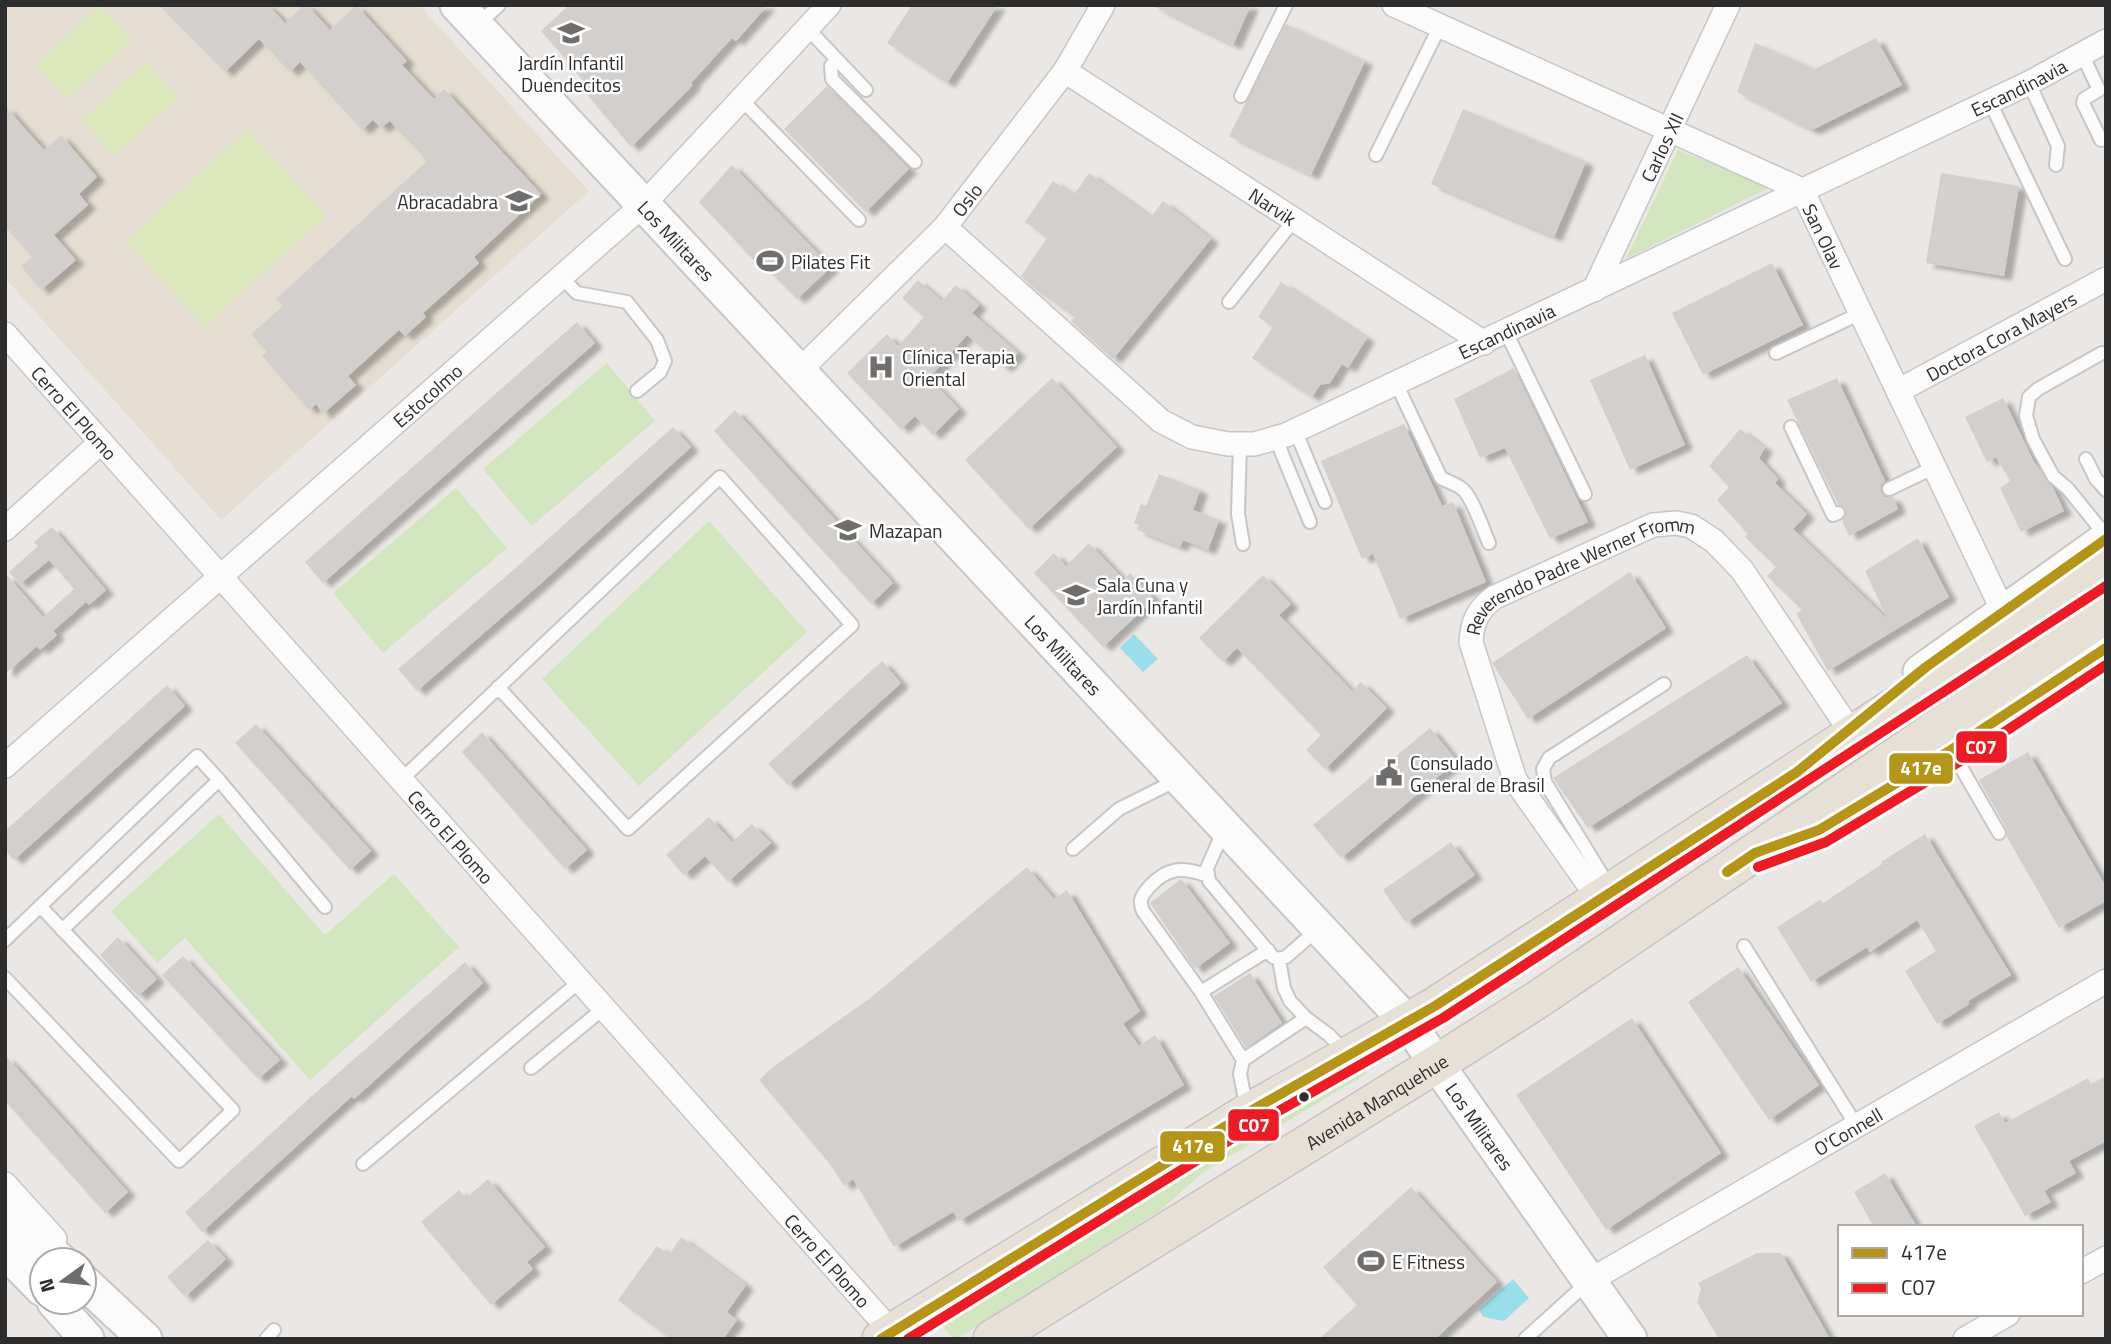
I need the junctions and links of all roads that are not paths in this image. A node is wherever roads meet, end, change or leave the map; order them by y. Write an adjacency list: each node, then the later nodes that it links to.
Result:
1 (829, 5): 8 (street, Estocolmo)
2 (1103, 5): 12 (street, Oslo)
3 (1286, 5): 15 (lane)
4 (1394, 5): 7 (street, San Olav)
5 (1728, 5): 18 (street, Carlos XII)
6 (477, 12): 24 (main road, Los Militares)
7 (1440, 26): 18 (street, San Olav); 20 (lane)
8 (808, 29): 11 (lane); 16 (street, Estocolmo)
9 (2106, 41): 10 (street, Escandinavia)
10 (2082, 54): 13 (street, Escandinavia); 19 (lane)
11 (836, 59): 14 (lane); 21 (lane)
12 (1065, 71): 25 (street, Narvik); 27 (street, Oslo)
13 (2029, 83): 17 (street, Escandinavia); 22 (lane)
14 (866, 90)
15 (1241, 96)
16 (742, 100): 24 (street, Estocolmo); 26 (lane)
17 (1990, 102): 23 (street, Escandinavia); 28 (lane)
18 (1671, 130): 23 (street, San Olav); 31 (street, Carlos XII)
19 (2101, 140)
20 (1376, 155)
21 (915, 162)
22 (2056, 165)
23 (1802, 190): 31 (street, Escandinavia); 33 (street, San Olav)
24 (643, 205): 29 (street, Estocolmo); 39 (main road, Los Militares)
25 (1294, 219): 32 (lane); 36 (street, Narvik)
26 (859, 220)
27 (945, 227): 39 (street, Oslo); 46 (street, Escandinavia)
28 (2065, 259)
29 (561, 277): 41 (lane); 60 (street, Estocolmo)
30 (2106, 279): 42 (street, Doctora Cora Mayers)
31 (1594, 290): 34 (street, Escandinavia)
32 (1230, 302)
33 (1861, 313): 37 (lane); 42 (street, San Olav)
34 (1506, 332): 36 (street, Escandinavia); 51 (lane)
35 (6, 338): 45 (street, Cerro El Plomo)
36 (1483, 343): 40 (street, Escandinavia)
37 (1776, 353)
38 (2102, 354): 56 (lane)
39 (799, 370): 71 (main road, Los Militares)
40 (1396, 383): 44 (street, Escandinavia); 57 (lane)
41 (637, 391)
42 (1898, 391): 48 (street, San Olav)
43 (1791, 427): 53 (lane)
44 (1286, 435): 46 (street, Escandinavia); 52 (lane); 54 (lane)
45 (101, 442): 55 (street); 60 (street, Cerro El Plomo)
46 (1240, 444): 58 (lane)
47 (2086, 459): 50 (lane)
48 (1935, 467): 49 (lane); 61 (street, San Olav)
49 (1889, 489)
50 (2106, 490)
51 (1585, 494)
52 (1325, 502)
53 (1838, 513)
54 (1310, 522)
55 (5, 529)
56 (2106, 538): 61 (main road)
57 (1489, 543)
58 (1243, 544)
59 (2106, 569): 69 (main road)
60 (221, 577): 68 (street, Estocolmo); 72 (street, Cerro El Plomo)
61 (2003, 611): 66 (main road)
62 (2106, 614): 76 (main road, Avenida Manquehue)
63 (2106, 648): 67 (main road, Avenida Manquehue)
64 (1664, 684): 78 (lane)
65 (498, 687): 72 (lane)
66 (1849, 729): 69 (main road); 78 (street, Reverendo Padre Werner Fromm)
67 (1951, 750): 74 (lane); 76 (main road, Avenida Manquehue)
68 (5, 766)
69 (1797, 772): 78 (main road)
70 (219, 779): 79 (lane); 80 (lane); 82 (lane)
71 (1181, 779): 73 (main road, Los Militares); 75 (lane)
72 (401, 780): 88 (street, Cerro El Plomo)
73 (1226, 826): 77 (lane); 81 (main road, Los Militares)
74 (1999, 833)
75 (1073, 849)
76 (1755, 853): 96 (main road, Avenida Manquehue)
77 (1206, 875): 85 (lane); 90 (lane)
78 (1606, 895): 93 (main road)
79 (40, 906): 82 (lane); 83 (lane)
80 (325, 906)
81 (1320, 927): 86 (lane); 93 (main road, Los Militares)
82 (62, 930): 87 (lane)
83 (6, 937)
84 (1744, 946): 99 (lane)
85 (1268, 950): 86 (lane); 90 (lane)
86 (1279, 960): 92 (lane)
87 (5, 978)
88 (580, 981): 91 (street, Cerro El Plomo); 100 (lane)
89 (2106, 981): 99 (street, O'Connell)
90 (1201, 992): 95 (lane)
91 (604, 1008): 97 (lane); 115 (street, Cerro El Plomo)
92 (1306, 1018): 94 (lane); 95 (lane)
93 (1408, 1023): 94 (main road); 96 (main road, Los Militares)
94 (1347, 1055): 98 (main road)
95 (1243, 1060): 98 (lane)
96 (1438, 1063): 109 (main road, Los Militares); 117 (main road, Avenida Manquehue)
97 (531, 1068)
98 (1247, 1113): 115 (main road)
99 (1856, 1125): 109 (street, O'Connell)
100 (363, 1164)
101 (5, 1184): 104 (street)
102 (5, 1213): 103 (main road)
103 (44, 1246)
104 (61, 1246)
105 (5, 1251): 108 (main road)
106 (2106, 1258): 107 (street)
107 (2083, 1271)
108 (28, 1275)
109 (1589, 1281): 118 (lane); 119 (main road, Los Militares)
110 (98, 1286): 114 (street)
111 (98, 1295): 114 (main road)
112 (66, 1316): 116 (main road)
113 (2005, 1316): 120 (street)
114 (143, 1336)
115 (890, 1336)
116 (87, 1339)
117 (992, 1339)
118 (1525, 1339)
119 (1630, 1339)
120 (1965, 1339)

